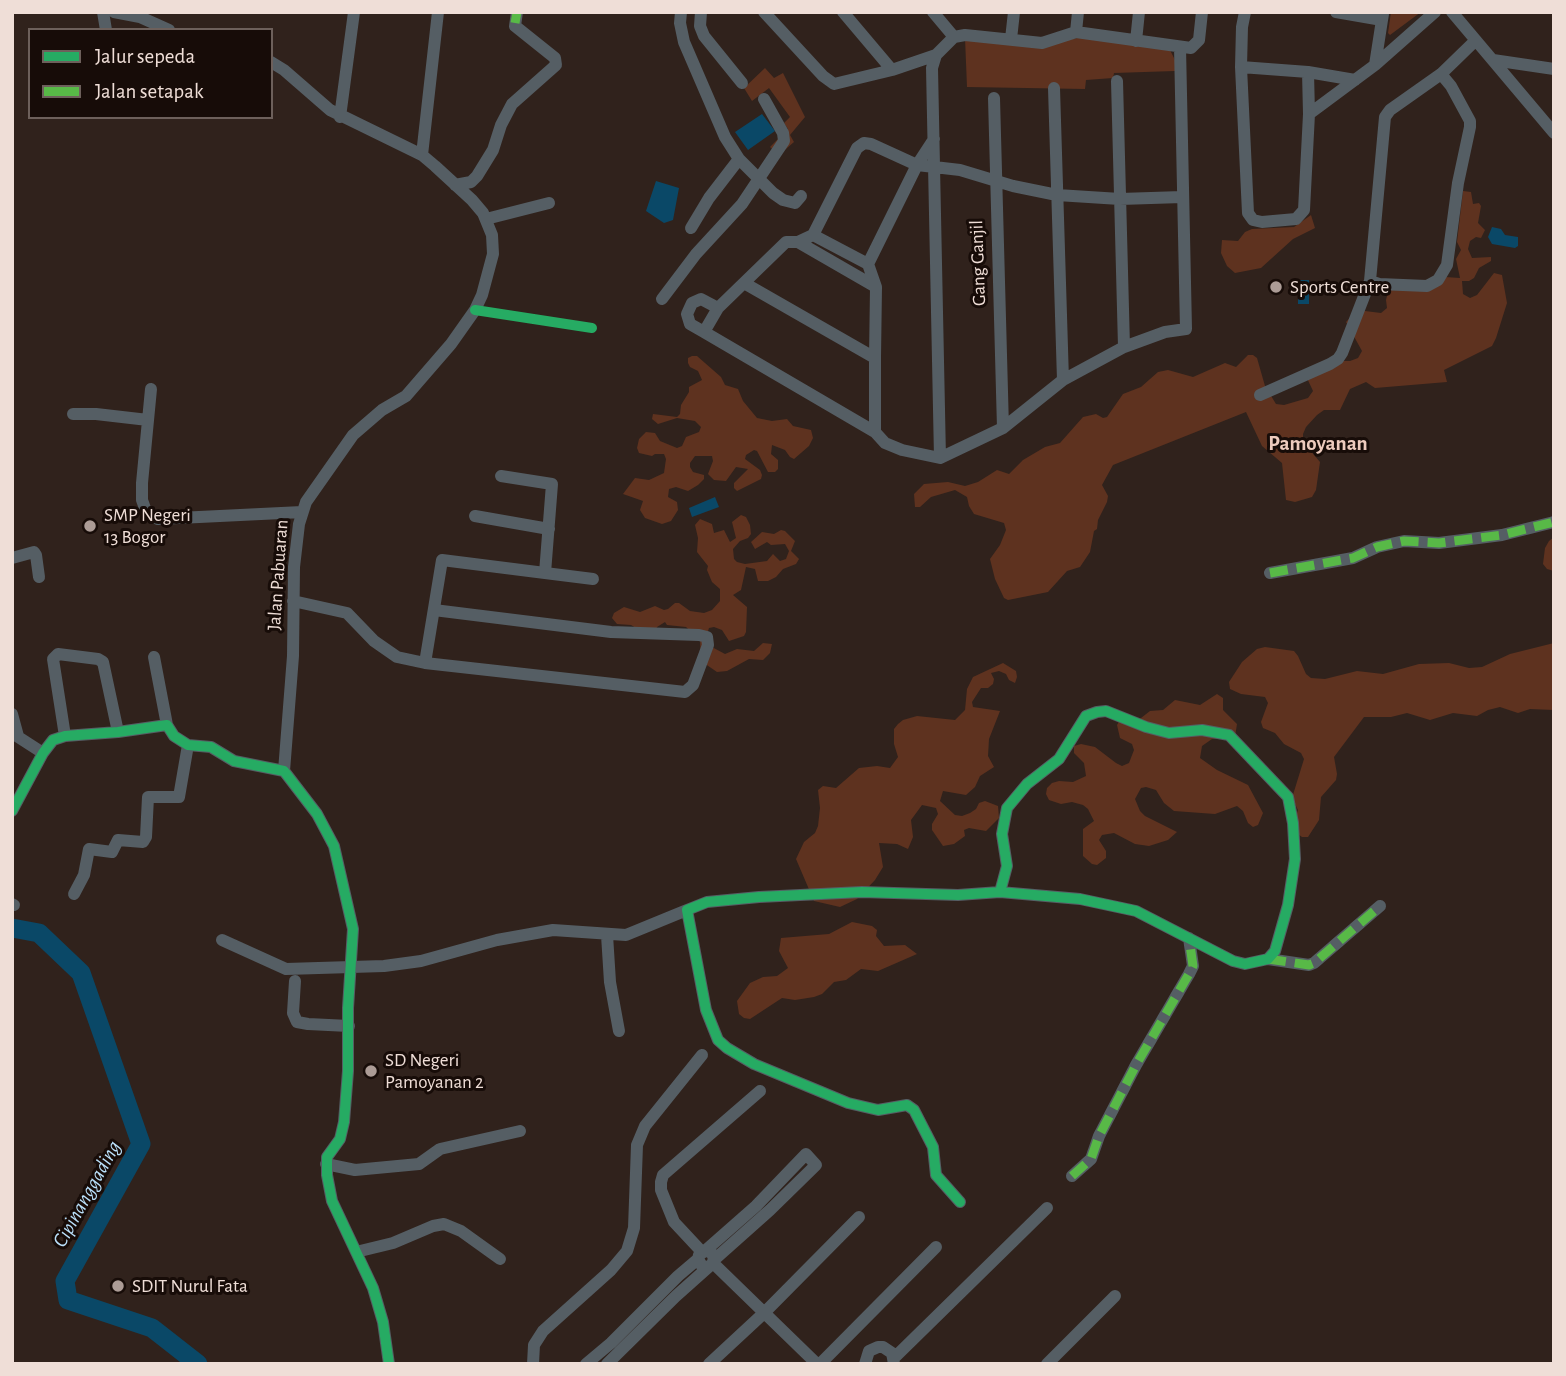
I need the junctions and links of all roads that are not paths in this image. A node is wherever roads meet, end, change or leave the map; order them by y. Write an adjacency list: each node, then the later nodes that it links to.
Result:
1 (114, 12): 16 (street)
2 (354, 12): 43 (street)
3 (438, 12): 46 (street)
4 (681, 12): 47 (street)
5 (701, 12): 38 (street)
6 (765, 12): 33 (street)
7 (843, 12): 33 (street)
8 (1014, 12): 23 (street)
9 (1078, 12): 21 (street)
10 (1139, 12): 24 (street)
11 (1202, 12): 26 (street)
12 (1245, 12): 31 (street)
13 (1336, 12): 18 (street)
14 (1435, 12): 30 (street)
15 (1452, 12): 25 (street)
16 (141, 15): 20 (street)
17 (938, 15): 22 (street)
18 (1383, 16): 30 (street)
19 (516, 17): 52 (street)
20 (165, 28)
21 (1076, 32): 23 (street); 24 (street)
22 (954, 37): 23 (street); 27 (street)
23 (1011, 40)
24 (1136, 41): 26 (street)
25 (1475, 41): 28 (street); 35 (street)
26 (1180, 47): 55 (street)
27 (936, 55): 33 (street); 45 (street)
28 (1493, 60): 32 (street); 44 (street)
29 (273, 63): 43 (street, Jalan Pabuaran)
30 (1375, 65): 37 (street)
31 (1241, 66): 34 (street); 42 (street)
32 (1554, 69)
33 (892, 70)
34 (1308, 72): 37 (street); 42 (street)
35 (1441, 74): 63 (street); 63 (street)
36 (1117, 80): 56 (street)
37 (1355, 80): 42 (street)
38 (742, 83)
39 (1054, 88): 53 (street)
40 (994, 98): 51 (street, Gang Ganjil)
41 (764, 99): 50 (street)
42 (1309, 114)
43 (340, 117): 46 (street, Jalan Pabuaran)
44 (1554, 133)
45 (934, 139): 48 (street); 49 (street)
46 (422, 155): 52 (street, Jalan Pabuaran)
47 (739, 159): 50 (street); 59 (street)
48 (917, 165): 49 (street); 60 (street); 62 (street)
49 (934, 167): 51 (street); 78 (street)
50 (758, 178): 54 (street); 66 (street)
51 (995, 180): 53 (street); 76 (street, Gang Ganjil)
52 (456, 185): 58 (street, Jalan Pabuaran)
53 (1058, 195): 56 (street); 71 (street)
54 (801, 196)
55 (1182, 197): 56 (street); 69 (street)
56 (1120, 199): 69 (street)
57 (549, 203): 58 (street)
58 (486, 219): 80 (street, Jalan Pabuaran)
59 (691, 228)
60 (813, 235): 61 (street); 62 (street)
61 (798, 242): 64 (street); 65 (street)
62 (868, 264): 65 (street)
63 (1370, 281): 73 (street)
64 (744, 283): 67 (street); 70 (street)
65 (876, 287): 70 (street)
66 (662, 299)
67 (718, 308): 68 (street); 68 (street)
68 (704, 332): 77 (street)
69 (1124, 347): 71 (street)
70 (875, 358): 77 (street)
71 (1063, 380): 76 (street)
72 (151, 390): 75 (street)
73 (1260, 395)
74 (73, 414): 75 (street)
75 (148, 420): 80 (street)
76 (1003, 428): 78 (street)
77 (875, 432): 78 (street)
78 (940, 458)
79 (500, 476): 83 (street)
80 (302, 512): 89 (street, Jalan Pabuaran)
81 (475, 516): 83 (street)
82 (1554, 522): 86 (street)
83 (549, 528): 85 (street)
84 (12, 558): 87 (street)
85 (545, 573): 88 (street); 90 (street)
86 (1270, 573)
87 (39, 577)
88 (593, 579)
89 (293, 601): 92 (street); 99 (street, Jalan Pabuaran)
90 (434, 610): 92 (street); 92 (street)
91 (154, 657): 94 (street)
92 (425, 663)
93 (12, 714): 96 (street)
94 (171, 731): 95 (street); 98 (street)
95 (118, 732): 97 (street); 97 (street)
96 (15, 734): 97 (street)
97 (52, 744): 100 (street)
98 (188, 745): 99 (street); 103 (street)
99 (284, 771): 110 (street)
100 (18, 787): 101 (street)
101 (12, 811)
102 (1000, 892): 105 (street); 107 (street); 109 (street)
103 (74, 894)
104 (1380, 906): 109 (street)
105 (687, 910): 106 (street); 120 (street)
106 (607, 935): 110 (street); 113 (street)
107 (1189, 938): 109 (street); 118 (street)
108 (222, 940): 110 (street)
109 (1268, 959)
110 (352, 968): 112 (street)
111 (295, 981): 112 (street)
112 (349, 1026): 117 (street)
113 (619, 1031)
114 (702, 1055): 133 (street)
115 (760, 1091): 125 (street)
116 (520, 1131): 117 (street)
117 (326, 1164): 124 (street)
118 (1072, 1176)
119 (774, 1198): 125 (street)
120 (960, 1202)
121 (1047, 1208): 130 (street)
122 (859, 1217): 128 (street)
123 (936, 1247): 137 (street)
124 (356, 1252): 126 (street); 132 (street)
125 (707, 1258): 128 (street); 129 (street)
126 (500, 1259)
127 (1115, 1296): 138 (street)
128 (764, 1313): 136 (street); 137 (street)
129 (632, 1331): 134 (street); 135 (street)
130 (894, 1361): 131 (street)
131 (864, 1363)
132 (389, 1364)
133 (533, 1364)
134 (586, 1364)
135 (607, 1364)
136 (709, 1364)
137 (818, 1364)
138 (1047, 1364)

